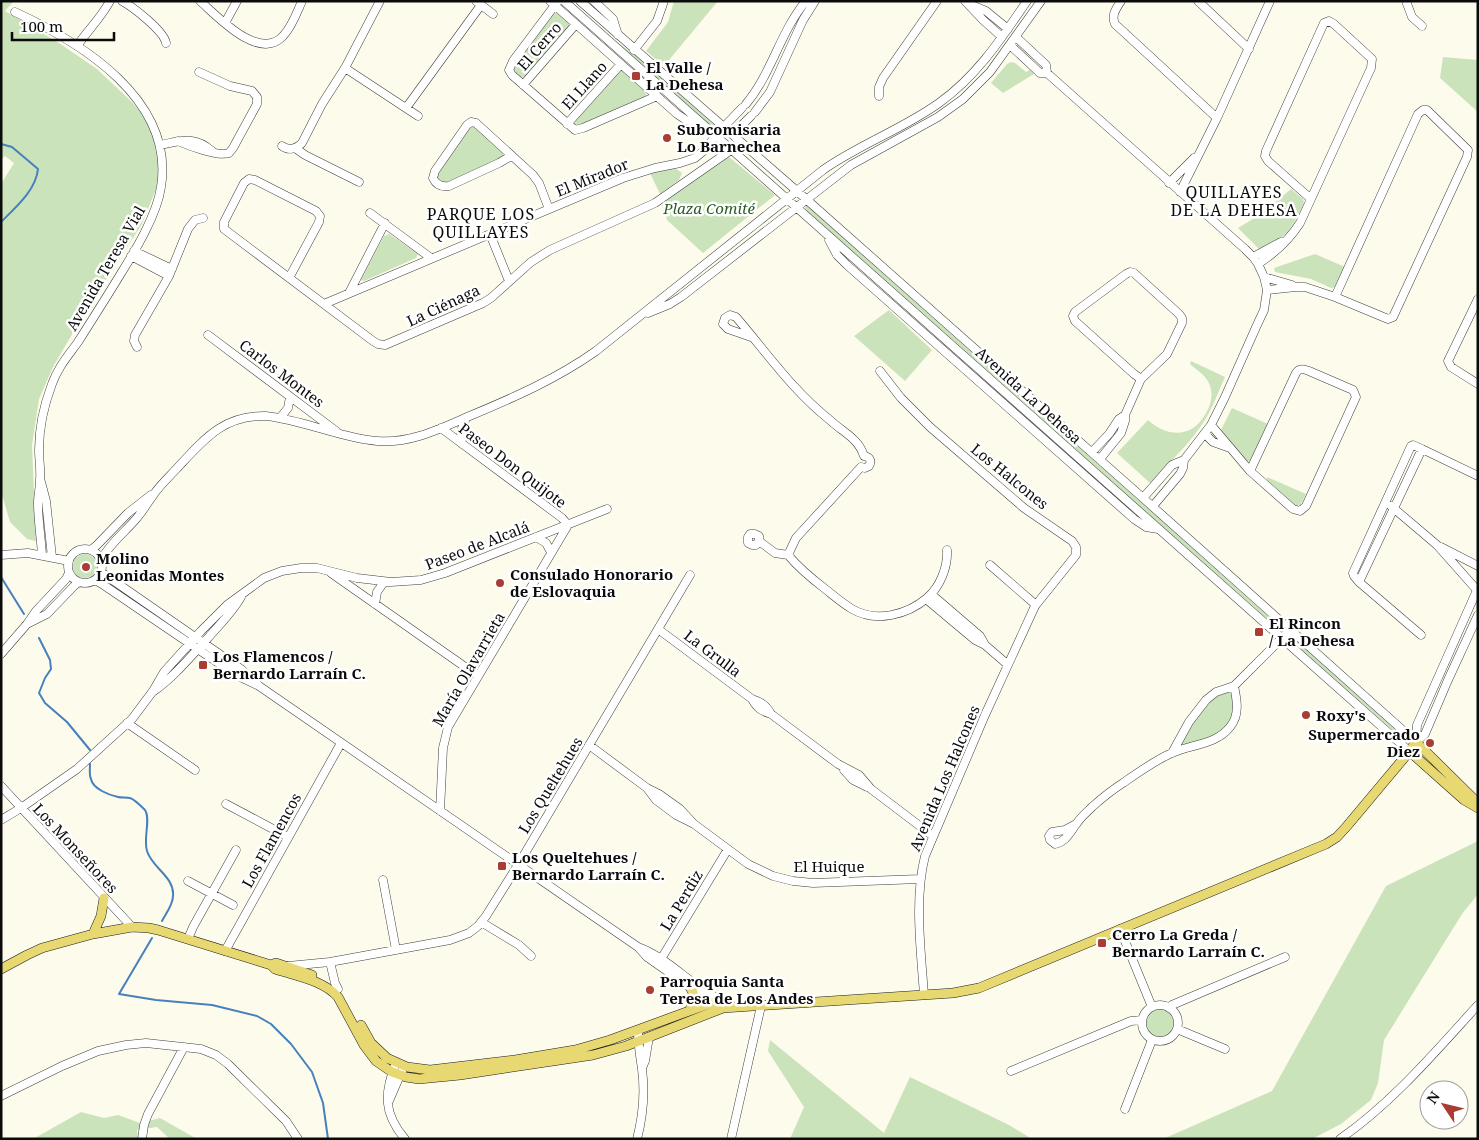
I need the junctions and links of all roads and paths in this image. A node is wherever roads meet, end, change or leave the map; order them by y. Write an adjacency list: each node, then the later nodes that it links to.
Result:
1 (110, 1): 34 (street)
2 (122, 1): 32 (street)
3 (200, 1): 25 (street)
4 (237, 1): 25 (street)
5 (302, 1): 25 (street)
6 (380, 1): 41 (street)
7 (564, 1): 54 (street, Avenida La Dehesa)
8 (580, 1): 29 (street, Avenida La Dehesa)
9 (594, 1): 29 (street, Avenida La Dehesa)
10 (664, 1): 36 (street)
11 (806, 1): 37 (street, El Mirador)
12 (815, 1): 38 (street)
13 (937, 1): 47 (street)
14 (1121, 1): 52 (street)
15 (1198, 1): 35 (street)
16 (1270, 1): 35 (street)
17 (1406, 1): 27 (street)
18 (1027, 2): 22 (street); 28 (street)
19 (479, 3): 24 (street); 50 (street)
20 (554, 3): 26 (street); 45 (street)
21 (967, 3): 28 (street); 30 (street)
22 (1038, 5): 31 (street)
23 (15, 12): 34 (street, Avenida Teresa Vial)
24 (493, 14)
25 (225, 23)
26 (576, 24): 39 (street); 45 (street, El Cerro)
27 (1422, 26)
28 (1008, 30): 30 (street)
29 (618, 35): 36 (street, Avenida La Dehesa)
30 (1002, 37): 40 (street)
31 (1016, 37): 33 (street); 44 (street)
32 (166, 43)
33 (1010, 45): 43 (street); 44 (street)
34 (77, 46): 58 (street, Avenida Teresa Vial)
35 (1249, 49): 52 (street)
36 (634, 50): 55 (street, Avenida La Dehesa)
37 (773, 56): 38 (street); 55 (street, El Mirador)
38 (784, 61): 57 (street)
39 (621, 64): 46 (street); 53 (street, El Llano)
40 (980, 67): 43 (street); 48 (street)
41 (345, 68): 50 (street); 60 (street)
42 (199, 72): 58 (street)
43 (990, 72): 49 (street)
44 (1047, 73): 67 (street)
45 (523, 85): 53 (street)
46 (657, 96): 53 (street); 54 (street)
47 (880, 96)
48 (947, 97): 49 (street); 68 (street)
49 (953, 107): 71 (street)
50 (406, 108): 51 (street)
51 (418, 116)
52 (1217, 118): 62 (street)
53 (567, 124)
54 (705, 126): 56 (street, Avenida La Dehesa)
55 (723, 127): 56 (street, El Mirador); 57 (street, Avenida La Dehesa)
56 (715, 136): 61 (street, Avenida La Dehesa); 64 (street, El Mirador)
57 (736, 138): 68 (street, Avenida La Dehesa)
58 (160, 145): 81 (street, Avenida Teresa Vial)
59 (282, 146): 60 (street)
60 (295, 148): 66 (street)
61 (731, 150): 65 (street, La Ciénaga); 70 (street, Avenida La Dehesa)
62 (1199, 153): 67 (street); 69 (street)
63 (511, 156): 63 (street); 74 (street)
64 (680, 164): 65 (street); 74 (street, El Mirador)
65 (688, 179): 88 (street, La Ciénaga)
66 (359, 182)
67 (1170, 183): 69 (street)
68 (797, 190): 70 (street); 71 (street, Avenida La Dehesa)
69 (1180, 192): 82 (street)
70 (786, 199): 73 (street, Avenida La Dehesa); 97 (street)
71 (806, 199): 73 (street); 119 (street, Avenida La Dehesa)
72 (1311, 199): 72 (street); 80 (street)
73 (795, 207): 79 (street, Avenida La Dehesa); 97 (street)
74 (549, 209): 78 (street, El Mirador)
75 (370, 213): 77 (street)
76 (202, 218): 85 (street)
77 (385, 223): 83 (street); 93 (street)
78 (490, 234): 83 (street, El Mirador); 88 (street)
79 (826, 234): 89 (street, Avenida La Dehesa); 92 (street)
80 (1292, 236): 82 (street); 84 (street)
81 (132, 254): 85 (street); 125 (street, Avenida Teresa Vial)
82 (1253, 257): 84 (street)
83 (432, 258): 93 (street, El Mirador)
84 (1258, 264): 86 (street)
85 (170, 272): 100 (street)
86 (1264, 277): 90 (street); 91 (street)
87 (289, 278): 87 (street, La Ciénaga); 96 (street, La Ciénaga)
88 (509, 281): 96 (street, La Ciénaga)
89 (882, 283): 92 (street); 101 (street, Avenida La Dehesa)
90 (1296, 287): 91 (street); 94 (street)
91 (1266, 290): 110 (street)
92 (876, 291): 102 (street)
93 (349, 293): 96 (street, El Mirador)
94 (1335, 297): 94 (street)
95 (1478, 298): 105 (street)
96 (324, 304)
97 (637, 318): 109 (street)
98 (208, 335): 106 (street, Carlos Montes)
99 (751, 337): 143 (street)
100 (137, 347)
101 (966, 358): 102 (street); 134 (street, Avenida La Dehesa)
102 (960, 365): 134 (street)
103 (880, 371): 161 (street, Los Halcones)
104 (1141, 379): 104 (street); 107 (street)
105 (1478, 384)
106 (290, 397): 108 (street); 112 (street, Carlos Montes)
107 (1125, 415): 113 (street); 115 (street)
108 (280, 418): 112 (street); 127 (street)
109 (466, 418): 111 (street); 116 (street)
110 (1211, 424): 114 (street); 117 (street)
111 (441, 428): 112 (street); 116 (street, Paseo Don Quijote)
112 (340, 433)
113 (1109, 434): 115 (street); 119 (street)
114 (1204, 434): 117 (street); 121 (street)
115 (1116, 440): 120 (street)
116 (462, 444): 133 (street, Paseo Don Quijote)
117 (1230, 448): 122 (street)
118 (1422, 448): 123 (street); 129 (street); 132 (street)
119 (1092, 452): 120 (street, Avenida La Dehesa)
120 (1100, 459): 128 (street, Avenida La Dehesa)
121 (1184, 460): 124 (street); 126 (street)
122 (1250, 471): 122 (street)
123 (1478, 476)
124 (1161, 478): 126 (street); 128 (street)
125 (40, 480): 142 (street, Avenida Teresa Vial); 144 (street, Avenida Teresa Vial)
126 (1170, 485): 130 (street)
127 (155, 492): 138 (street); 145 (street)
128 (1144, 498): 130 (street, Avenida La Dehesa)
129 (1386, 502): 132 (street); 156 (street)
130 (1153, 506): 166 (street, Avenida La Dehesa)
131 (607, 509): 133 (street, Paseo de Alcalá)
132 (1395, 509): 137 (street); 156 (street)
133 (568, 525): 135 (street, Paseo de Alcalá); 140 (street, María Olavarrieta)
134 (1159, 529): 171 (street, Avenida La Dehesa)
135 (536, 537): 140 (street); 155 (street, Paseo de Alcalá)
136 (759, 541): 143 (street)
137 (1437, 545): 148 (street); 157 (street)
138 (90, 550): 145 (street); 146 (street)
139 (947, 550): 159 (street)
140 (551, 552): 180 (street, María Olavarrieta)
141 (1, 555): 142 (street)
142 (42, 555): 144 (street)
143 (788, 555): 159 (street)
144 (52, 557): 146 (street)
145 (101, 560): 150 (street)
146 (69, 561): 151 (street)
147 (990, 565): 161 (street)
148 (1478, 566)
149 (328, 571): 155 (street, Paseo de Alcalá); 158 (street, Paseo de Alcalá); 160 (street)
150 (101, 572): 153 (street); 162 (street)
151 (69, 573): 154 (street); 165 (street)
152 (690, 575): 167 (street, Los Queltehues)
153 (95, 580): 154 (street); 164 (street)
154 (80, 582): 165 (street)
155 (384, 582): 160 (street)
156 (1359, 582): 168 (street)
157 (1477, 589): 169 (street)
158 (242, 595): 170 (street, Paseo de Alcalá); 173 (street, Paseo de Alcalá)
159 (929, 596): 179 (street)
160 (375, 604): 180 (street)
161 (1036, 605): 179 (street, Los Halcones)
162 (154, 608): 164 (street); 170 (street)
163 (1478, 615): 172 (street)
164 (149, 616): 174 (street)
165 (27, 624): 176 (street)
166 (1290, 628): 171 (street); 185 (street, Avenida La Dehesa)
167 (658, 629): 187 (street, Los Queltehues); 199 (street, La Grulla)
168 (1421, 634)
169 (1456, 635): 172 (street); 177 (street)
170 (196, 637): 173 (street); 174 (street, Paseo de Alcalá)
171 (1281, 638): 182 (street); 188 (street, Avenida La Dehesa)
172 (1466, 640): 178 (street)
173 (204, 642): 175 (street, Paseo de Alcalá); 181 (street)
174 (190, 644): 175 (street); 183 (street, Paseo de Alcalá)
175 (197, 649): 181 (street); 183 (street, Paseo de Alcalá)
176 (1, 654)
177 (1446, 658): 178 (street); 185 (street)
178 (1456, 663): 185 (street)
179 (1007, 664): 199 (street, Avenida Los Halcones)
180 (478, 676): 196 (street, María Olavarrieta)
181 (259, 686): 186 (street)
182 (1234, 686): 189 (street); 189 (street)
183 (153, 691): 184 (street, Paseo de Alcalá)
184 (127, 724): 190 (street); 194 (street, Paseo de Alcalá)
185 (1416, 742): 188 (main road); 192 (main road, Avenida La Dehesa)
186 (341, 743): 196 (street); 200 (street, Los Flamencos)
187 (589, 745): 201 (street, El Huique); 203 (street, Los Queltehues)
188 (1409, 751): 195 (main road, Avenida La Dehesa); 212 (main road)
189 (1172, 753): 198 (street)
190 (196, 770)
191 (1, 786): 194 (street, Los Monseñores)
192 (1478, 803)
193 (226, 804): 200 (street)
194 (21, 808): 197 (street, Paseo de Alcalá); 208 (street, Los Monseñores)
195 (1478, 808)
196 (440, 811): 203 (street)
197 (1, 820)
198 (1076, 824)
199 (933, 836): 204 (street, Avenida Los Halcones)
200 (288, 837): 216 (street, Los Flamencos)
201 (728, 849): 204 (street, El Huique); 220 (street, La Perdiz)
202 (236, 850): 207 (street)
203 (518, 865): 210 (street, Los Queltehues); 220 (street)
204 (920, 879): 226 (street, Avenida Los Halcones)
205 (383, 880): 215 (street)
206 (188, 881): 207 (street)
207 (211, 894): 209 (street); 214 (street)
208 (104, 898): 211 (street, Los Monseñores); 213 (main road)
209 (233, 905)
210 (482, 922): 215 (street, Los Queltehues); 217 (street)
211 (132, 927): 213 (main road); 214 (main road)
212 (1120, 929): 226 (main road); 231 (street)
213 (93, 934): 223 (main road)
214 (188, 939): 216 (main road)
215 (396, 950): 219 (street, Los Queltehues)
216 (225, 951): 221 (main road)
217 (531, 956)
218 (1285, 957): 232 (street)
219 (330, 962): 222 (street, Los Queltehues); 225 (street)
220 (660, 962): 224 (street); 229 (street)
221 (271, 965): 222 (main road); 245 (main road)
222 (288, 966): 225 (main road)
223 (1, 969)
224 (692, 988): 227 (street); 233 (main road)
225 (338, 989): 242 (main road)
226 (924, 995): 230 (main road)
227 (711, 1003): 229 (main road); 233 (main road)
228 (1478, 1005): 253 (street)
229 (730, 1006): 230 (main road); 237 (main road)
230 (761, 1006): 252 (street)
231 (1152, 1007): 232 (street); 234 (street)
232 (1170, 1008): 235 (street)
233 (690, 1010): 236 (main road)
234 (1142, 1020): 238 (street); 244 (street)
235 (1177, 1029): 238 (street); 241 (street)
236 (638, 1031): 239 (street); 242 (main road)
237 (649, 1037): 239 (main road); 243 (street)
238 (1152, 1040): 247 (street)
239 (638, 1041): 243 (street); 245 (main road)
240 (184, 1047): 246 (street); 248 (street); 249 (street)
241 (1225, 1049)
242 (400, 1065): 245 (street)
243 (642, 1068): 251 (street)
244 (1011, 1072)
245 (396, 1074): 250 (street)
246 (1, 1096)
247 (1125, 1109)
248 (142, 1139)
249 (298, 1139)
250 (406, 1139)
251 (637, 1139)
252 (731, 1139)
253 (1340, 1139)

